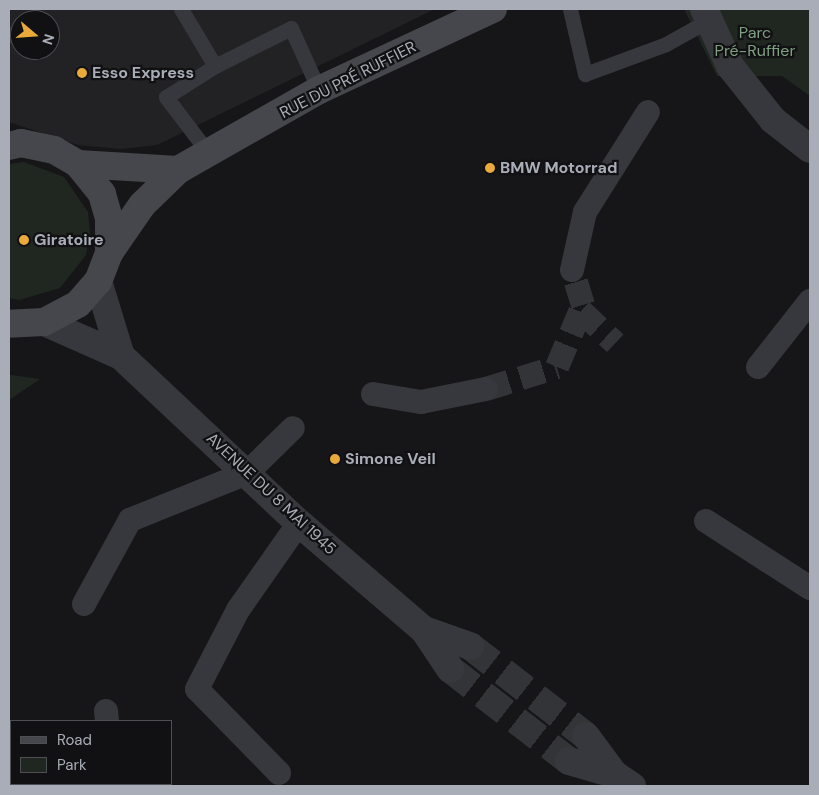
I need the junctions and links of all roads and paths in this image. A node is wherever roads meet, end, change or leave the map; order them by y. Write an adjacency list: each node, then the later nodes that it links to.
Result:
1 (181, 9): 5 (lane)
2 (493, 9): 6 (main road, RUE DU PRÉ RUFFIER)
3 (570, 9): 4 (lane)
4 (707, 14): 9 (street)
5 (215, 66): 6 (lane); 10 (lane)
6 (319, 90): 10 (main road, RUE DU PRÉ RUFFIER)
7 (648, 112): 14 (street)
8 (13, 143): 11 (main road)
9 (810, 149)
10 (210, 155): 12 (main road, RUE DU PRÉ RUFFIER)
11 (78, 164): 12 (main road); 13 (main road)
12 (178, 170): 13 (main road)
13 (109, 253): 15 (main road)
14 (572, 270)
15 (98, 281): 17 (main road); 19 (street, AVENUE DU 8 MAI 1945)
16 (810, 301): 20 (street)
17 (44, 322): 18 (main road); 19 (street, AVENUE DU 8 MAI 1945)
18 (9, 324)
19 (121, 356): 24 (street, AVENUE DU 8 MAI 1945)
20 (758, 367)
21 (486, 389): 22 (street)
22 (374, 394)
23 (293, 428): 24 (street)
24 (246, 473): 26 (street, AVENUE DU 8 MAI 1945); 28 (street)
25 (706, 521): 27 (street)
26 (299, 522): 29 (street, AVENUE DU 8 MAI 1945); 34 (street)
27 (810, 588)
28 (84, 604)
29 (424, 630): 30 (street, AVENUE DU 8 MAI 1945); 31 (street, AVENUE DU 8 MAI 1945)
30 (470, 646)
31 (450, 669)
32 (586, 736): 35 (street)
33 (569, 761): 35 (street)
34 (279, 773)
35 (623, 780)

